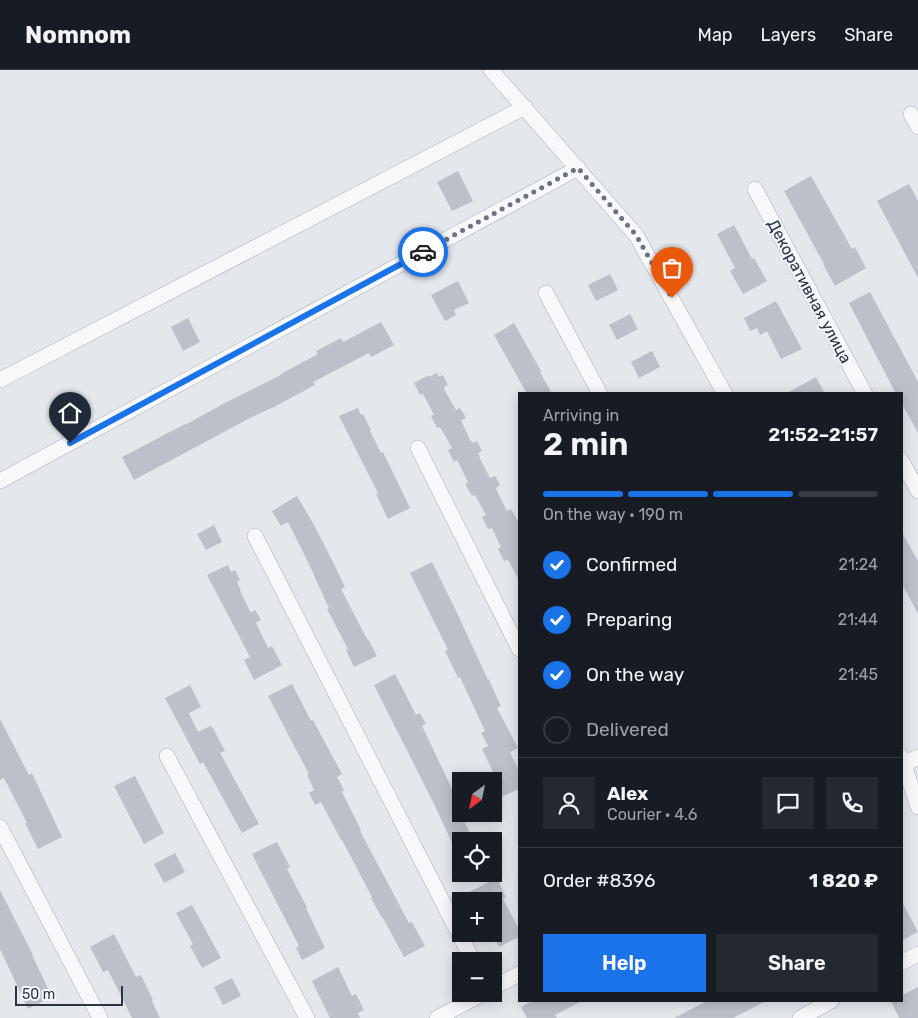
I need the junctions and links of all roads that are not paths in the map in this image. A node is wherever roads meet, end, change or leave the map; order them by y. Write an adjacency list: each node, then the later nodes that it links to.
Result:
1 (491, 70): 2 (street)
2 (524, 107): 3 (street); 6 (street)
3 (578, 168): 8 (street); 12 (street)
4 (755, 189): 9 (street, Декоративная улица)
5 (546, 293): 7 (street)
6 (0, 380)
7 (599, 392)
8 (724, 392)
9 (864, 392)
10 (418, 448): 15 (street)
11 (903, 464): 13 (street)
12 (0, 481)
13 (918, 491)
14 (255, 536): 22 (street)
15 (518, 647)
16 (167, 756): 30 (street)
17 (918, 757): 18 (street)
18 (903, 762)
19 (903, 765): 20 (street)
20 (918, 807)
21 (0, 827): 29 (street)
22 (469, 952)
23 (918, 954): 24 (street)
24 (903, 962)
25 (518, 975): 26 (street)
26 (502, 983)
27 (467, 1002): 31 (street)
28 (829, 1002): 32 (street)
29 (100, 1018)
30 (307, 1018)
31 (437, 1018)
32 (800, 1018)

